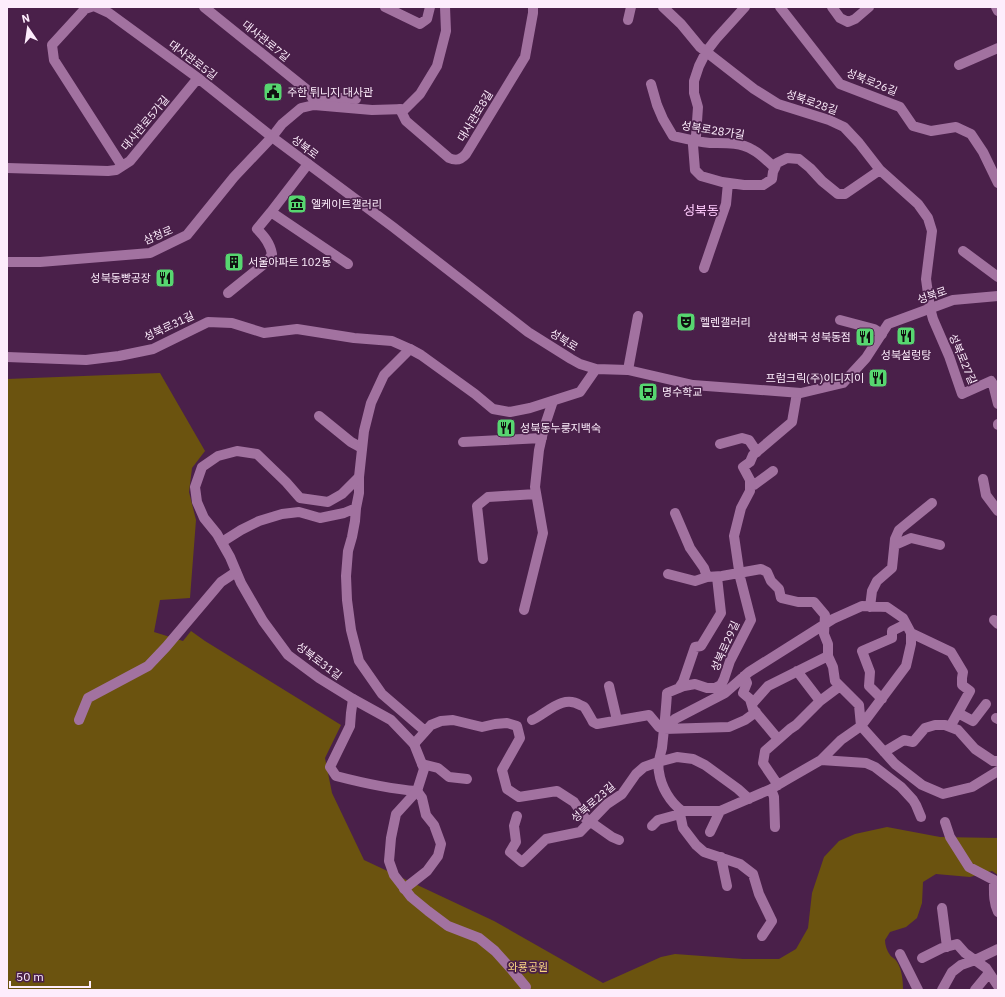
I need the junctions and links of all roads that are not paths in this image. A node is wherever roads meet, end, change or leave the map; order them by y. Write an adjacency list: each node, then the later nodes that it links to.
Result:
1 (91, 7): 28 (street)
2 (96, 7): 20 (street, 대사관로5길)
3 (204, 7): 23 (street, 대사관로7길)
4 (385, 7): 5 (street)
5 (430, 7)
6 (445, 7): 24 (street)
7 (533, 7): 24 (street, 대사관로8길)
8 (631, 7): 16 (street)
9 (663, 7): 18 (street, 성북로28길)
10 (745, 7): 18 (street)
11 (780, 7): 33 (street, 성북로26길)
12 (832, 7): 13 (street)
13 (868, 7)
14 (996, 7): 15 (street)
15 (998, 11)
16 (628, 20)
17 (998, 48): 19 (street)
18 (706, 52): 26 (street); 31 (street, 성북로28길)
19 (959, 65)
20 (198, 78): 25 (street, 대사관로5길); 28 (street, 대사관로5가길)
21 (651, 84): 26 (street, 성북로28가길)
22 (356, 99): 23 (street)
23 (312, 101): 24 (street); 25 (street, 삼청로)
24 (400, 109)
25 (272, 137): 27 (street, 성북로); 36 (street, 삼청로)
26 (694, 141): 30 (street, 성북로28가길); 32 (street)
27 (308, 164): 34 (street); 48 (street, 성북로)
28 (122, 166): 29 (street, 대사관로5가길)
29 (7, 168)
30 (775, 168): 31 (street); 32 (street)
31 (880, 170): 42 (street, 성북로28길)
32 (728, 183): 38 (street)
33 (998, 183)
34 (271, 212): 37 (street); 40 (street)
35 (963, 252): 39 (street)
36 (7, 262)
37 (348, 264)
38 (704, 268)
39 (998, 276)
40 (228, 293)
41 (998, 296): 42 (street, 성북로)
42 (930, 308): 45 (street, 성북로); 52 (street, 성북로27길)
43 (638, 316): 49 (street)
44 (840, 320): 45 (street)
45 (882, 334): 50 (street, 성북로)
46 (410, 349): 47 (street, 성북로31길); 51 (street, 성북로31길); 57 (street)
47 (7, 357)
48 (596, 369): 49 (street, 성북로); 51 (street, 성북로31길)
49 (628, 370): 50 (street, 성북로)
50 (797, 393): 58 (street)
51 (553, 401): 54 (street)
52 (998, 404)
53 (319, 416): 57 (street)
54 (542, 438): 55 (street); 63 (street)
55 (463, 442)
56 (720, 444): 58 (street)
57 (362, 448): 60 (street)
58 (757, 452): 62 (street)
59 (773, 472): 62 (street)
60 (359, 477): 65 (street); 68 (street, 성북로31길)
61 (983, 479): 66 (street)
62 (750, 486): 73 (street, 성북로29길)
63 (536, 494): 71 (street); 77 (street)
64 (932, 503): 69 (street)
65 (356, 508): 68 (street); 98 (street)
66 (998, 511)
67 (676, 513): 75 (street, 성북로29길)
68 (222, 542): 72 (street, 성북로31길)
69 (895, 545): 70 (street); 76 (street)
70 (940, 545)
71 (483, 559)
72 (236, 572): 87 (street, 성북로31길); 92 (street)
73 (740, 573): 75 (street); 78 (street); 85 (street, 성북로29길)
74 (668, 574): 75 (street)
75 (712, 577): 85 (street, 성북로29길)
76 (870, 607): 78 (street); 79 (street)
77 (524, 610)
78 (825, 625): 80 (street); 82 (street)
79 (909, 628): 86 (street); 86 (street); 91 (street)
80 (828, 656): 81 (street); 84 (street)
81 (797, 671): 88 (street); 90 (street)
82 (744, 676): 90 (street); 97 (street)
83 (609, 686): 94 (street)
84 (840, 686): 88 (street); 95 (street)
85 (679, 688): 97 (street, 성북로29길)
86 (882, 699): 95 (street)
87 (353, 700): 100 (street, 성북로31길); 109 (street)
88 (820, 701): 99 (street)
89 (986, 704): 91 (street)
90 (754, 708): 97 (street); 99 (street)
91 (958, 713): 96 (street)
92 (79, 720)
93 (532, 720): 94 (street)
94 (617, 720): 97 (street)
95 (861, 726): 101 (street); 102 (street)
96 (950, 727): 101 (street); 103 (street)
97 (664, 730): 104 (street)
98 (425, 731): 100 (street); 115 (street)
99 (778, 739): 108 (street)
100 (414, 744): 105 (street, 성북로31길)
101 (884, 752): 106 (street)
102 (821, 760): 108 (street); 114 (street)
103 (998, 761)
104 (658, 762): 110 (street, 성북로23길); 112 (street); 115 (street, 성북로23길)
105 (422, 764): 107 (street); 109 (street, 성북로31길)
106 (998, 771)
107 (467, 779)
108 (775, 787): 110 (street); 118 (street)
109 (417, 791): 123 (street, 성북로31길); 123 (street)
110 (749, 799): 111 (street)
111 (720, 810): 112 (street); 119 (street)
112 (681, 812): 117 (street); 121 (street)
113 (517, 816): 115 (street, 성북로23길)
114 (921, 817)
115 (590, 821): 120 (street)
116 (945, 822): 125 (street)
117 (652, 826)
118 (775, 827)
119 (710, 832)
120 (619, 840)
121 (721, 857): 122 (street); 126 (street)
122 (727, 886)
123 (404, 889): 134 (street, 성북로31길)
124 (942, 908): 127 (street)
125 (998, 912)
126 (762, 936)
127 (947, 947): 130 (street); 131 (street)
128 (998, 949): 131 (street)
129 (900, 954): 135 (street)
130 (922, 958)
131 (975, 960): 132 (street); 136 (street)
132 (989, 973): 133 (street); 137 (street)
133 (998, 986)
134 (526, 988)
135 (918, 990)
136 (942, 990)
137 (975, 990)

